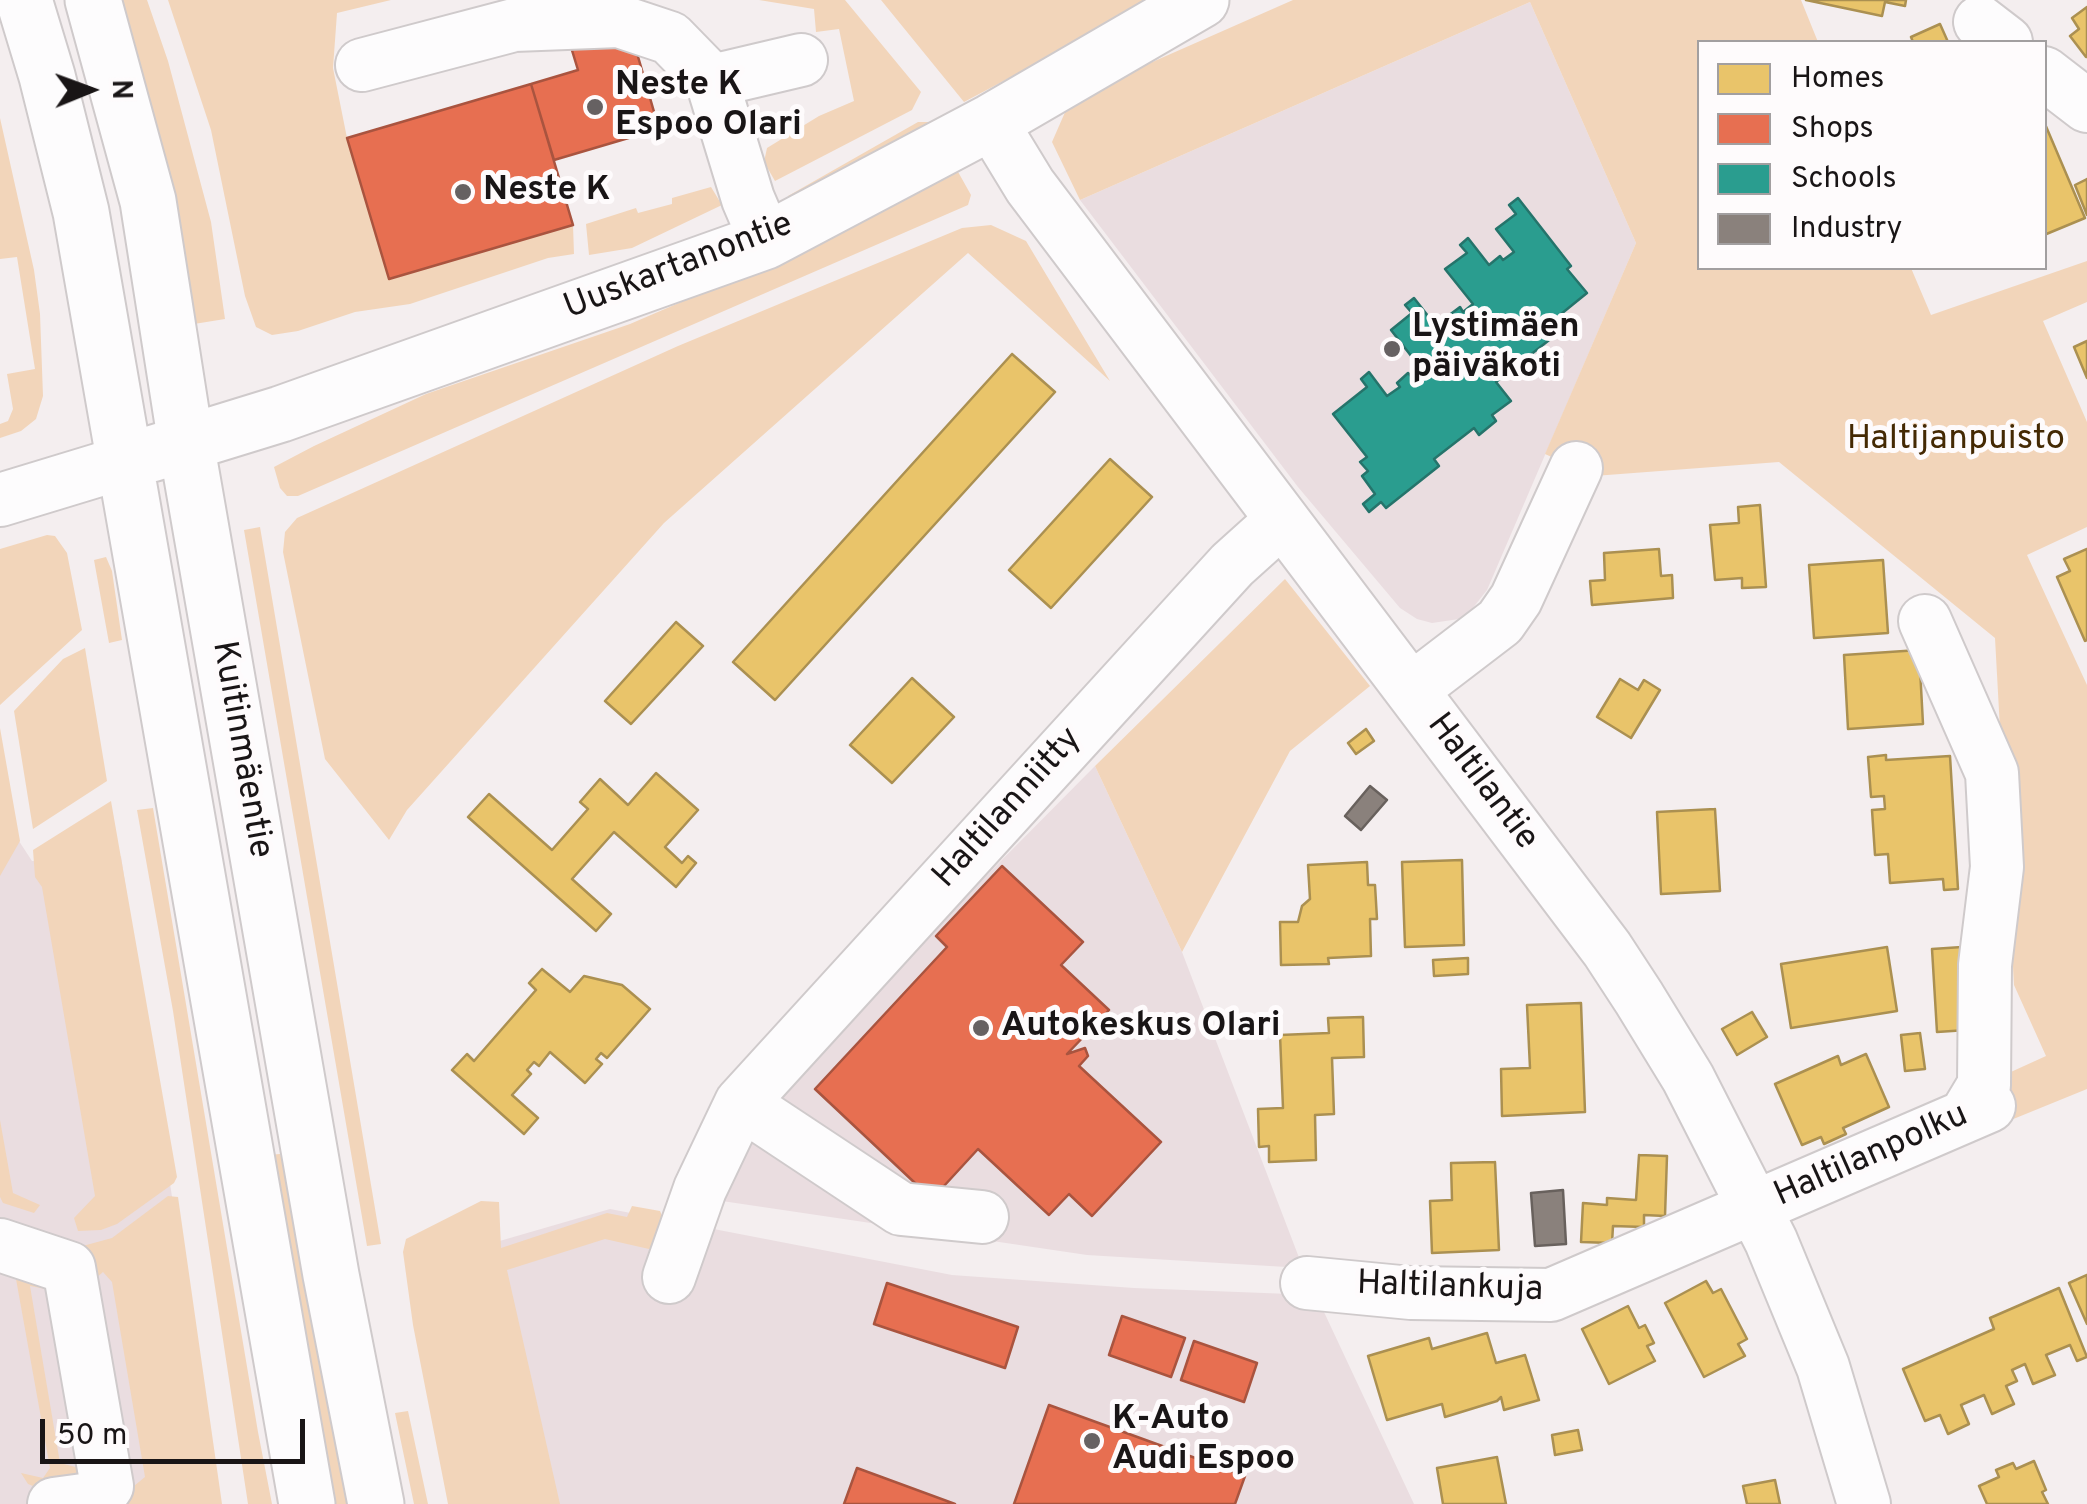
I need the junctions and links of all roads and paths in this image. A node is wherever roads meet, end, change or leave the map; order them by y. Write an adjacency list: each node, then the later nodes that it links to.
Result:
1 (24, 0): 12 (main road, Kuitinmäentie)
2 (93, 0): 11 (main road, Kuitinmäentie)
3 (1201, 0): 9 (main road, Uuskartanontie)
4 (801, 60): 7 (street)
5 (362, 65): 7 (street)
6 (2047, 75): 8 (street)
7 (712, 81): 10 (street)
8 (2087, 106)
9 (991, 122): 10 (main road, Uuskartanontie); 15 (street, Haltilantie)
10 (766, 242): 11 (main road, Uuskartanontie)
11 (186, 443): 12 (main road, Uuskartanontie); 26 (main road, Kuitinmäentie)
12 (124, 462): 14 (street); 25 (main road, Kuitinmäentie)
13 (1576, 468): 17 (street)
14 (0, 500)
15 (1282, 520): 17 (street, Haltilantie); 18 (street, Haltilanniitty)
16 (1925, 621): 19 (street, Haltilanpolku)
17 (1411, 690): 19 (street, Haltilantie)
18 (742, 1102): 20 (street); 22 (street, Haltilanniitty)
19 (1756, 1208): 23 (street, Haltilankuja); 27 (street, Haltilantie)
20 (982, 1216)
21 (0, 1245): 24 (street)
22 (669, 1277)
23 (1307, 1282)
24 (54, 1504)
25 (307, 1504)
26 (376, 1504)
27 (1864, 1504)

